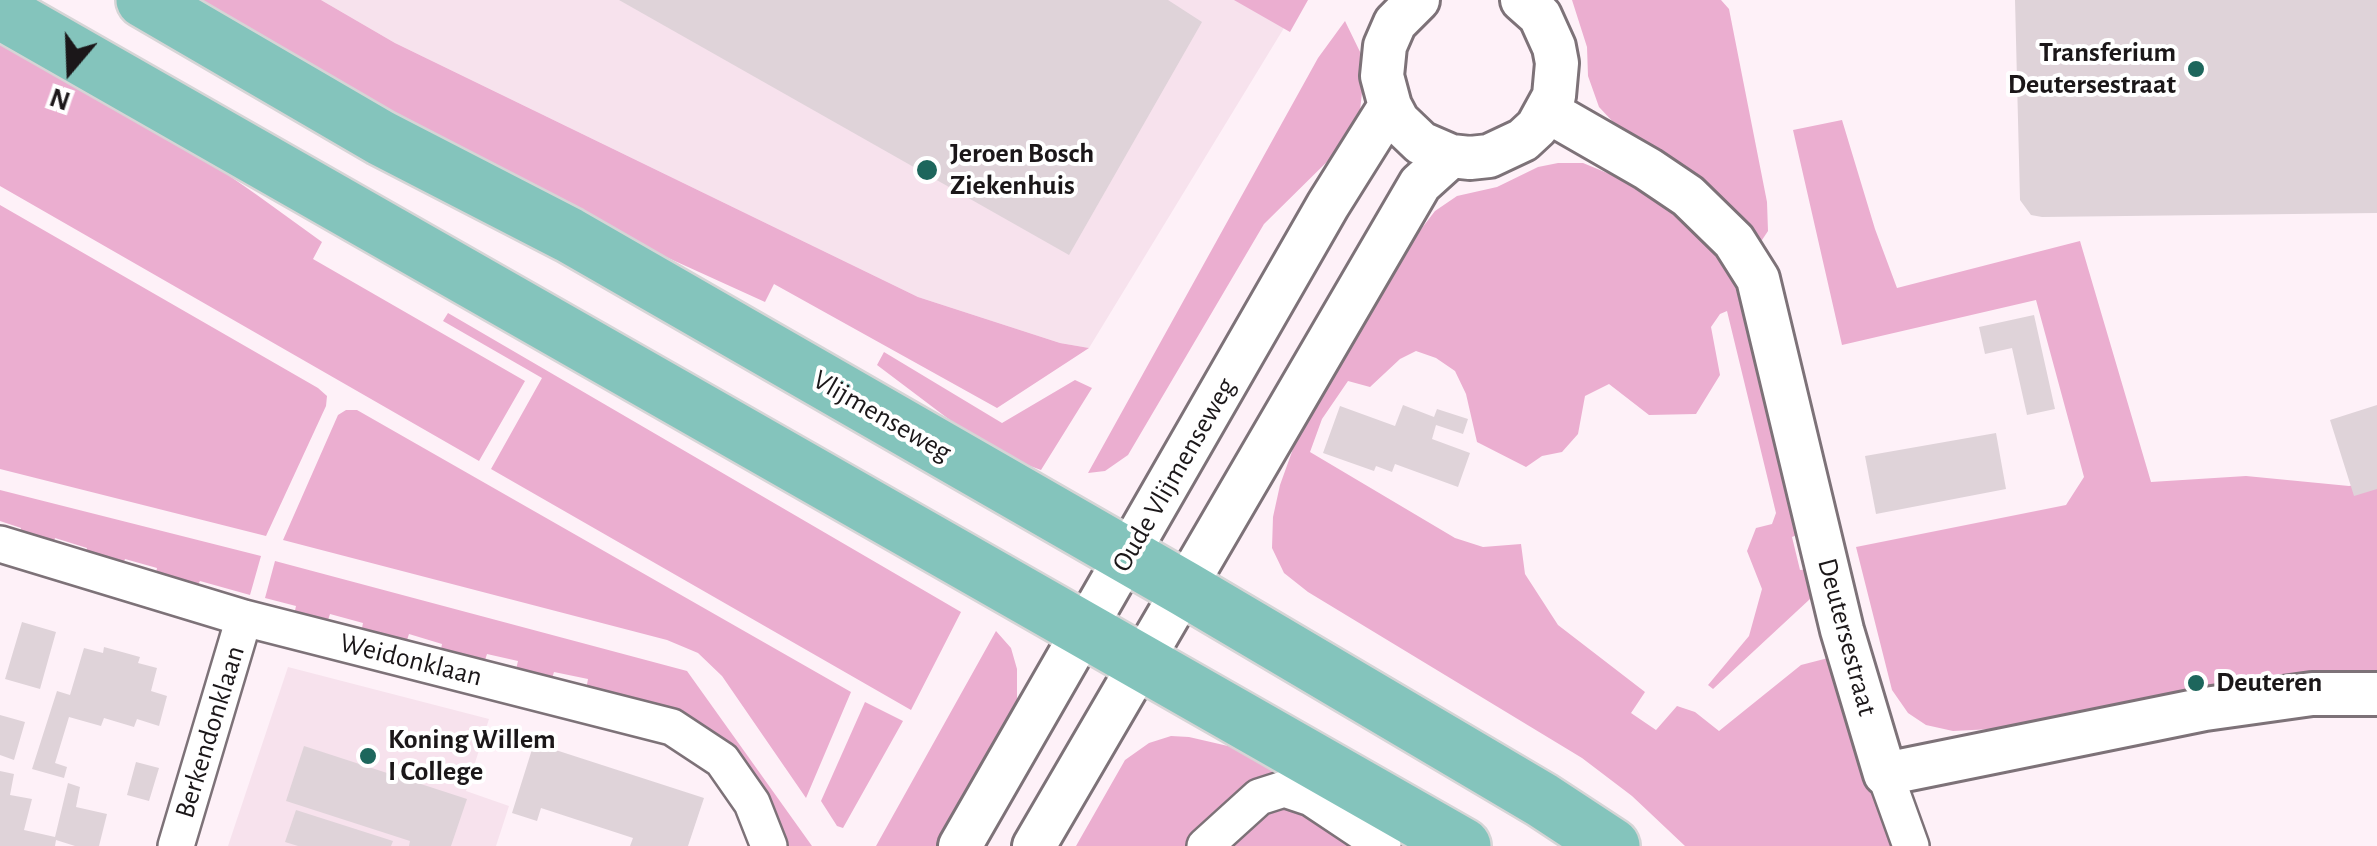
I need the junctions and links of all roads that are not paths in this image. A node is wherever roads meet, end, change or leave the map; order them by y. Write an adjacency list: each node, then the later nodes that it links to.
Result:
1 (144, 0): 9 (main road, Vlijmenseweg)
2 (1418, 0): 5 (street)
3 (1522, 0): 6 (street)
4 (0, 11): 12 (main road)
5 (1390, 106): 7 (street); 9 (street, Oude Vlijmenseweg)
6 (1547, 112): 7 (street); 15 (street, Deutersestraat)
7 (1451, 156): 10 (street)
8 (0, 544): 11 (street, Weidonklaan)
9 (1128, 557): 10 (main road, Vlijmenseweg); 12 (street, Oude Vlijmenseweg)
10 (1185, 589): 13 (street); 23 (main road, Vlijmenseweg)
11 (244, 618): 16 (street, Berkendonklaan); 17 (street, Weidonklaan)
12 (1084, 632): 13 (main road); 18 (street, Oude Vlijmenseweg)
13 (1140, 662): 19 (street); 22 (main road)
14 (2377, 694): 15 (street)
15 (1885, 774): 24 (street)
16 (176, 846)
17 (769, 846)
18 (960, 846)
19 (1034, 846)
20 (1205, 846): 21 (street)
21 (1383, 846)
22 (1463, 846)
23 (1612, 846)
24 (1912, 846)

